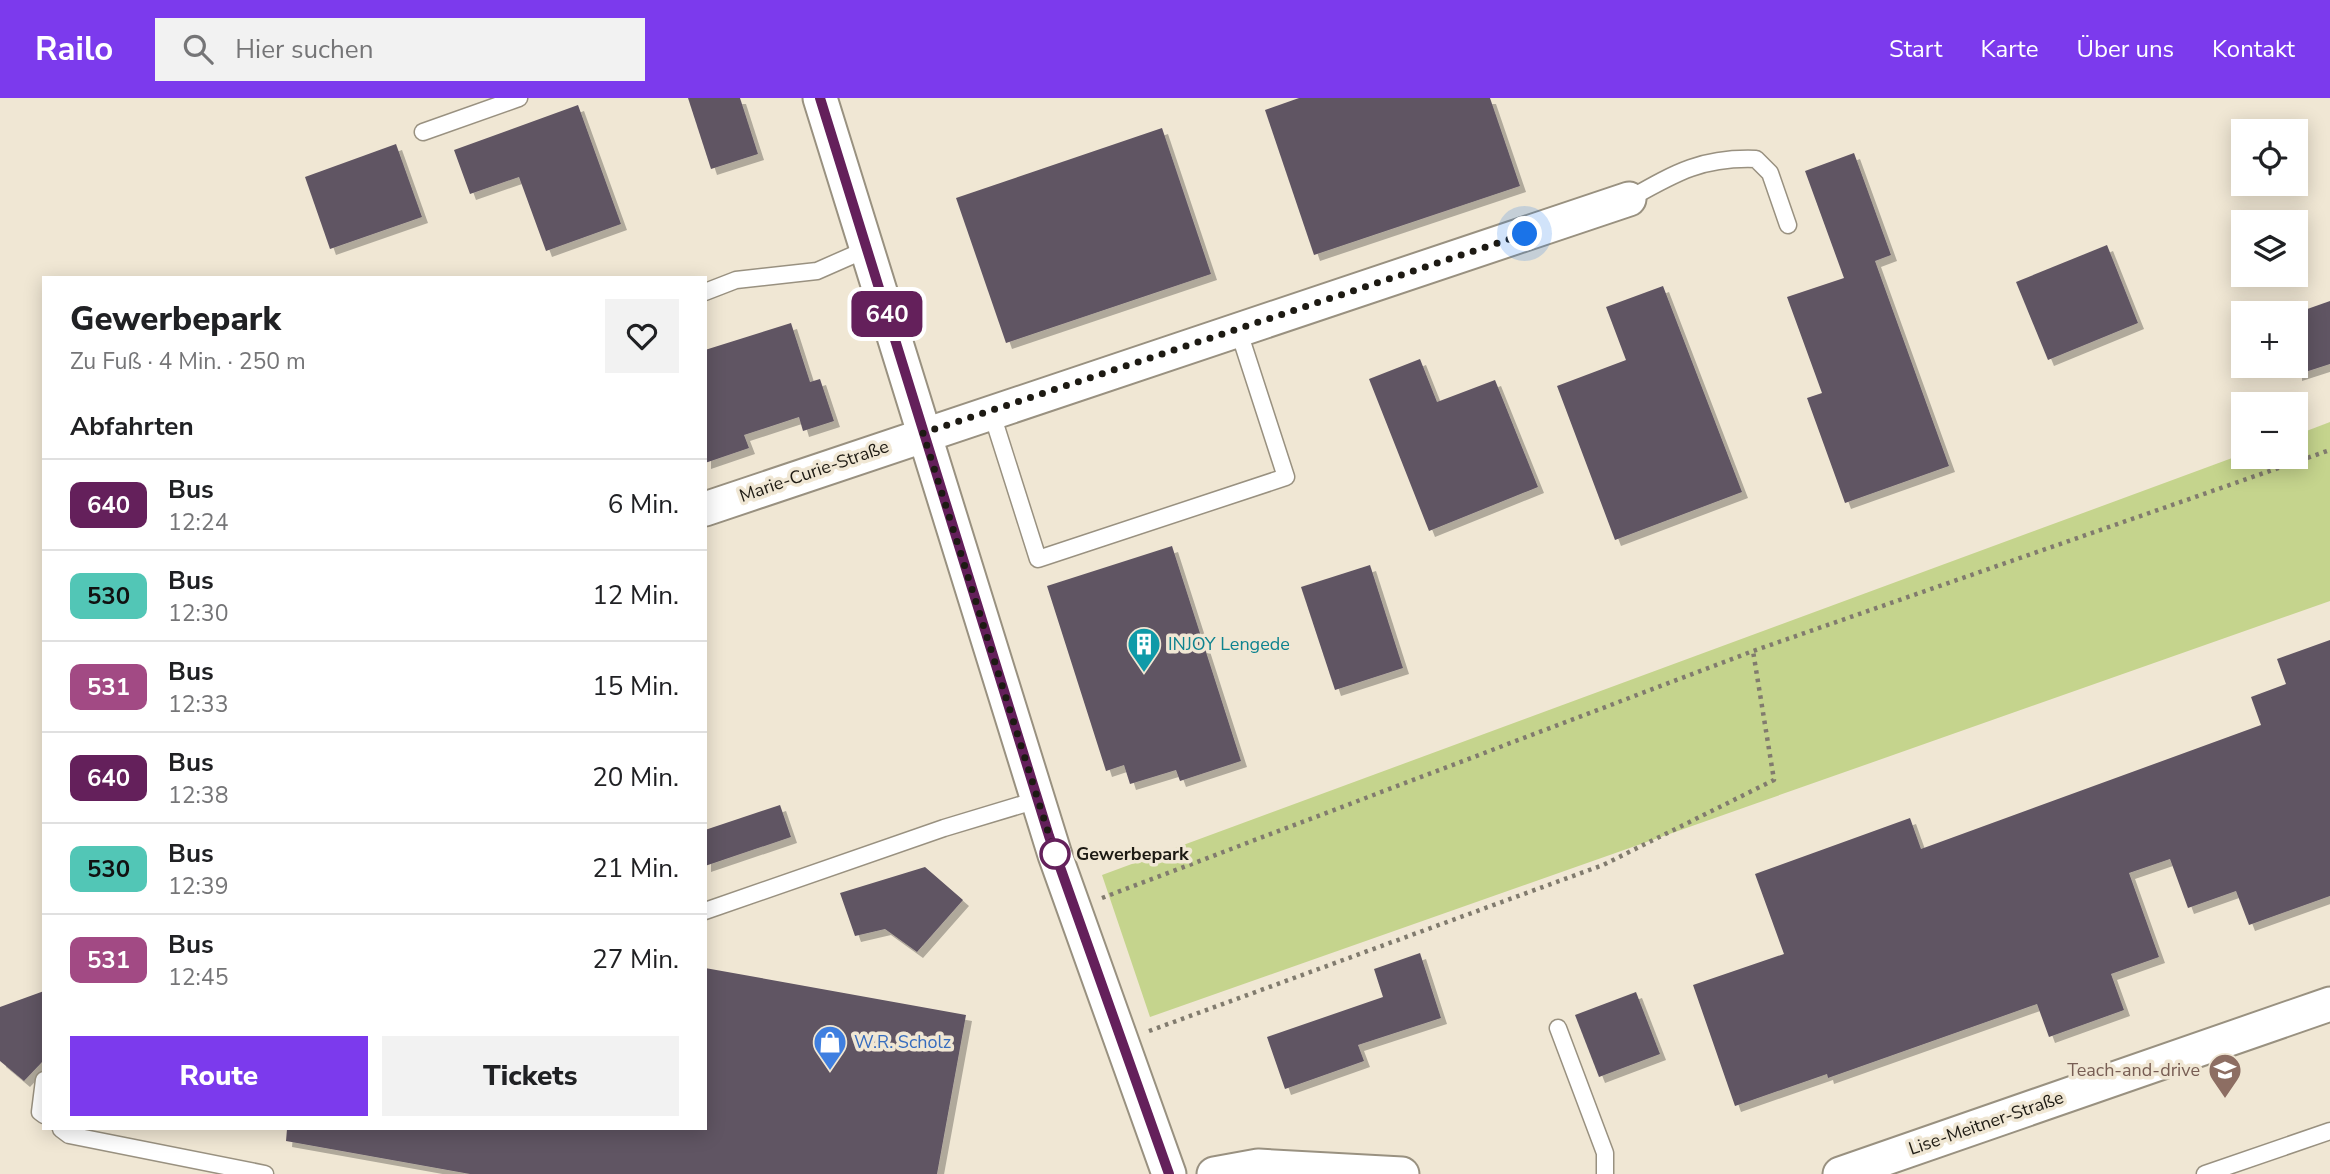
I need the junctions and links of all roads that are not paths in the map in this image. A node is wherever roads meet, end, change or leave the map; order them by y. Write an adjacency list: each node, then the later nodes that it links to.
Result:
1 (519, 98): 3 (lane)
2 (820, 98): 6 (street)
3 (423, 132)
4 (1629, 199): 5 (lane); 8 (street, Marie-Curie-Straße)
5 (1788, 225)
6 (867, 249): 7 (lane); 10 (street)
7 (707, 291)
8 (1238, 329): 9 (street, Marie-Curie-Straße); 9 (lane)
9 (991, 411): 10 (street, Marie-Curie-Straße)
10 (923, 433): 11 (street, Marie-Curie-Straße); 12 (street)
11 (707, 508)
12 (1037, 800): 13 (lane); 22 (street)
13 (707, 910)
14 (2330, 1003): 26 (street, Lise-Meitner-Straße)
15 (1558, 1028): 25 (lane)
16 (42, 1096): 17 (lane)
17 (42, 1114)
18 (62, 1130): 21 (lane)
19 (2330, 1130): 27 (lane)
20 (1322, 1171): 23 (street); 24 (street)
21 (265, 1174)
22 (1169, 1174)
23 (1214, 1174)
24 (1402, 1174)
25 (1605, 1174)
26 (1840, 1174)
27 (2205, 1174)

